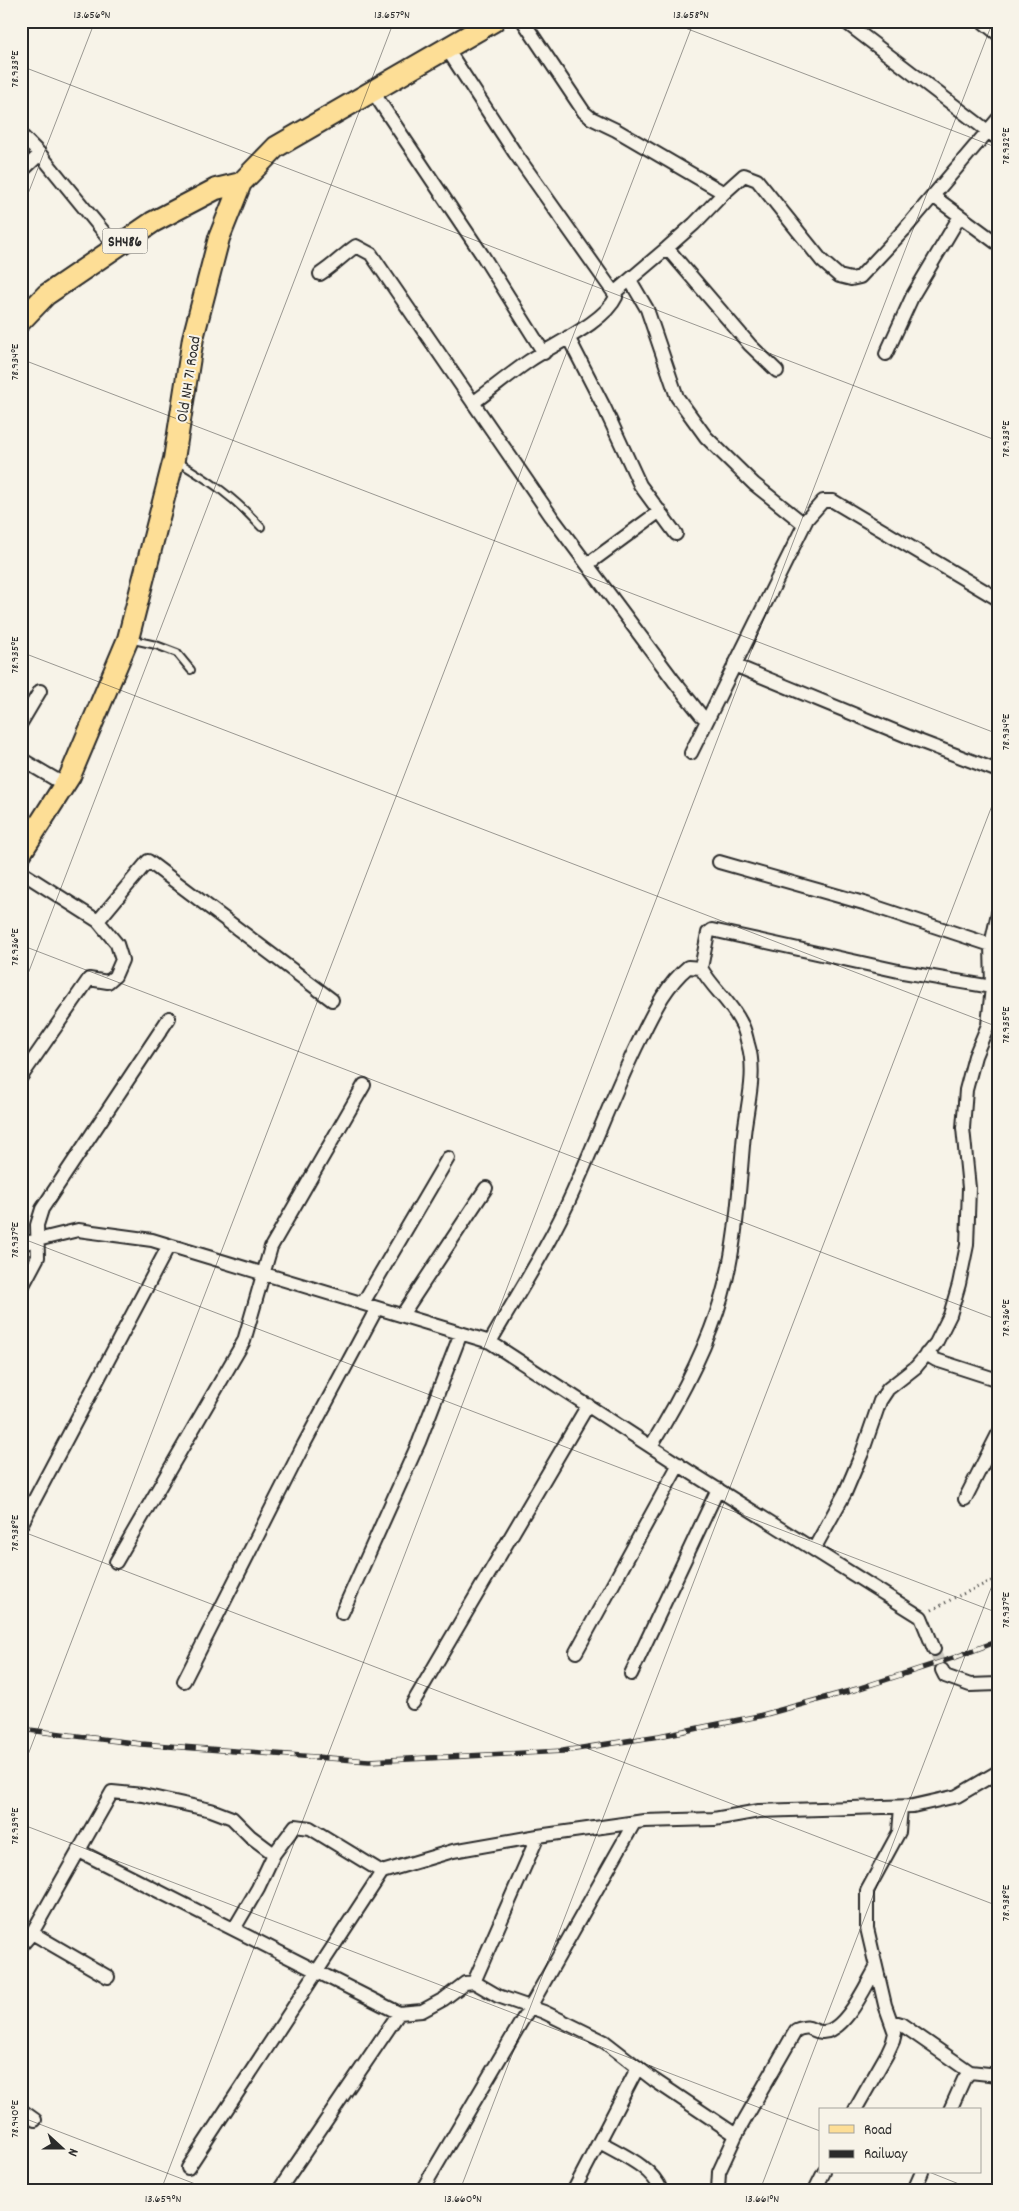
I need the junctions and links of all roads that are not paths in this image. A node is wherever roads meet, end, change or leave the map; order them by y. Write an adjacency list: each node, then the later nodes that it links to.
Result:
1 (494, 21): 6 (main road, Old NH 71 Road)
2 (523, 21): 14 (street)
3 (844, 21): 10 (street)
4 (982, 21): 5 (street)
5 (998, 34)
6 (447, 49): 7 (main road, Old NH 71 Road); 22 (street)
7 (373, 92): 13 (main road, Old NH 71 Road); 25 (street)
8 (998, 119): 10 (street)
9 (21, 135): 11 (street)
10 (993, 135): 15 (street)
11 (40, 154): 12 (street); 18 (street)
12 (21, 172)
13 (241, 183): 18 (main road, SH486); 29 (main road, Old NH 71 Road)
14 (724, 193): 15 (street); 19 (street)
15 (933, 196): 16 (street)
16 (960, 216): 17 (street); 26 (street)
17 (998, 244)
18 (116, 247): 23 (main road, SH486)
19 (667, 248): 21 (street); 27 (street)
20 (320, 274): 28 (street)
21 (630, 280): 22 (street); 31 (street)
22 (614, 293): 24 (street)
23 (21, 321)
24 (568, 337): 25 (street); 30 (street)
25 (544, 353): 28 (street)
26 (886, 354)
27 (777, 371)
28 (474, 403): 34 (street)
29 (174, 459): 32 (lane); 36 (main road, Old NH 71 Road)
30 (660, 511): 33 (street); 34 (street)
31 (804, 524): 35 (street); 37 (street)
32 (261, 527)
33 (676, 534)
34 (588, 564): 40 (street)
35 (998, 599)
36 (128, 639): 38 (lane); 45 (main road, Old NH 71 Road)
37 (734, 666): 40 (street); 44 (street)
38 (191, 670)
39 (40, 691): 41 (street)
40 (707, 720): 42 (street)
41 (21, 723)
42 (691, 753)
43 (21, 759): 45 (street)
44 (998, 771)
45 (65, 785): 46 (main road, Old NH 71 Road)
46 (21, 853)
47 (720, 862): 51 (street)
48 (21, 872): 50 (street)
49 (998, 913): 51 (street)
50 (98, 921): 54 (street); 56 (street)
51 (994, 946): 53 (street)
52 (701, 968): 53 (street); 69 (street); 74 (street)
53 (992, 987): 70 (street)
54 (332, 1000)
55 (169, 1018): 60 (street)
56 (21, 1077)
57 (364, 1085): 63 (street)
58 (448, 1158): 65 (street)
59 (486, 1188): 67 (street)
60 (36, 1240): 61 (street); 62 (street); 64 (street)
61 (21, 1244)
62 (169, 1245): 63 (street); 78 (street)
63 (263, 1273): 65 (street); 80 (street)
64 (21, 1289)
65 (363, 1303): 66 (street)
66 (377, 1308): 67 (street); 86 (street)
67 (402, 1315): 68 (street)
68 (461, 1333): 69 (street); 81 (street)
69 (490, 1342): 72 (street)
70 (926, 1354): 71 (street); 79 (street)
71 (998, 1380)
72 (588, 1406): 74 (street); 88 (street)
73 (998, 1434): 77 (street)
74 (651, 1446): 75 (street)
75 (679, 1464): 76 (street); 83 (street)
76 (718, 1489): 79 (street); 85 (street)
77 (965, 1500)
78 (21, 1525)
79 (814, 1549): 82 (street)
80 (116, 1562)
81 (342, 1614)
82 (934, 1649)
83 (576, 1652)
84 (942, 1670): 87 (street)
85 (631, 1674)
86 (184, 1681)
87 (998, 1684)
88 (413, 1703)
89 (998, 1772): 90 (street)
90 (901, 1807): 91 (street); 99 (street)
91 (634, 1823): 92 (street); 103 (street)
92 (538, 1836): 95 (street); 102 (street)
93 (79, 1851): 94 (street); 96 (street); 97 (street)
94 (274, 1854): 95 (street); 96 (street)
95 (382, 1872): 100 (street)
96 (234, 1930): 100 (street)
97 (32, 1933): 98 (street); 101 (street)
98 (21, 1946)
99 (876, 1968): 105 (street); 113 (street)
100 (318, 1971): 104 (street); 115 (street)
101 (108, 1977)
102 (474, 1982): 103 (street); 104 (street)
103 (530, 2008): 106 (street); 119 (street)
104 (399, 2013): 118 (street)
105 (892, 2021): 107 (street); 109 (street)
106 (638, 2067): 113 (street); 114 (street)
107 (970, 2072): 108 (street); 110 (street)
108 (998, 2075)
109 (856, 2108)
110 (951, 2108)
111 (21, 2110): 112 (street)
112 (35, 2120)
113 (736, 2135): 122 (street)
114 (600, 2142): 120 (street); 121 (street)
115 (188, 2168)
116 (823, 2174): 123 (street)
117 (921, 2174): 124 (street)
118 (278, 2190)
119 (422, 2190)
120 (574, 2190)
121 (661, 2190)
122 (718, 2190)
123 (815, 2190)
124 (914, 2190)

